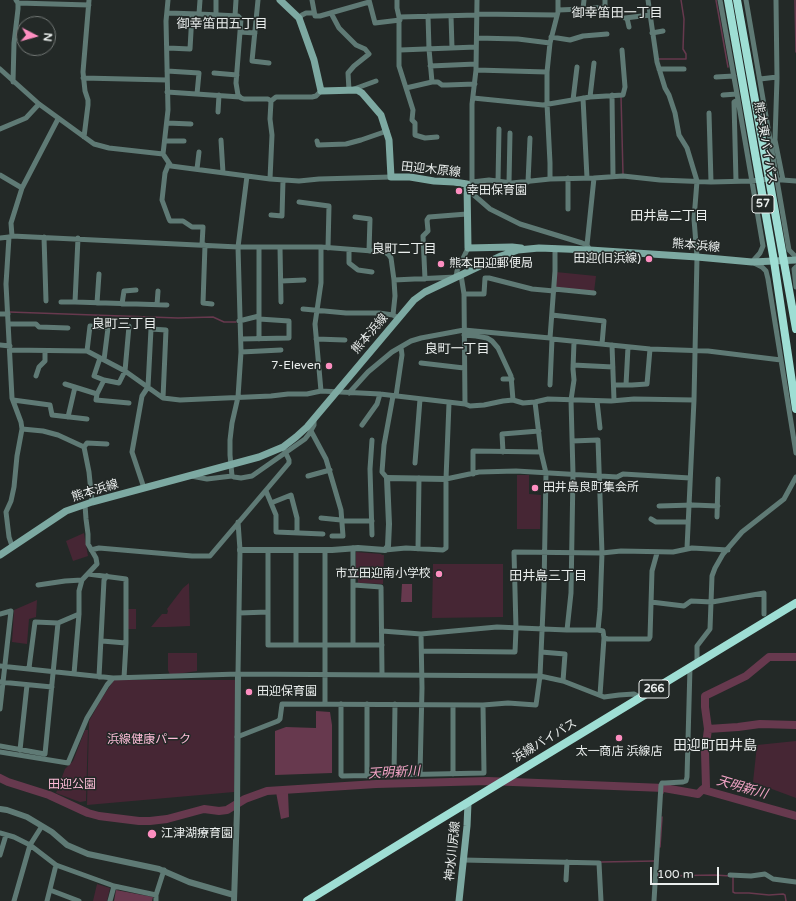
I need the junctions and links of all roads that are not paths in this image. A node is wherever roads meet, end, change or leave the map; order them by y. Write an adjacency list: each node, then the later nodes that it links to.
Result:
1 (168, 0): 23 (street)
2 (200, 0): 28 (street)
3 (216, 0): 29 (street)
4 (236, 0): 32 (street)
5 (258, 0): 40 (street)
6 (280, 0): 35 (main road)
7 (312, 0): 24 (street)
8 (397, 0): 36 (street)
9 (477, 0): 30 (street)
10 (558, 0): 26 (street)
11 (584, 0): 22 (street)
12 (605, 0): 22 (street)
13 (648, 0): 31 (street)
14 (720, 0): 64 (street)
15 (728, 0): 126 (highway, 熊本東バイパス / 57)
16 (737, 0): 121 (highway, 熊本東バイパス / 57)
17 (746, 0): 68 (street)
18 (776, 0): 66 (street)
19 (17, 1): 21 (street); 71 (street)
20 (369, 1): 25 (street); 36 (street)
21 (89, 2): 67 (street)
22 (583, 10): 26 (street)
23 (168, 13): 27 (street); 46 (street)
24 (314, 13): 25 (street); 35 (street)
25 (332, 13): 75 (street)
26 (557, 13): 30 (street); 44 (street)
27 (192, 14): 28 (street); 46 (street)
28 (199, 14): 29 (street)
29 (216, 15): 32 (street)
30 (477, 15): 34 (street); 43 (street)
31 (650, 15): 37 (street); 41 (street)
32 (235, 16): 39 (street)
33 (428, 16): 34 (street); 36 (street); 48 (street)
34 (451, 16): 47 (street)
35 (299, 18): 76 (main road)
36 (400, 19): 49 (street)
37 (628, 27)
38 (663, 31): 41 (street)
39 (240, 32): 40 (street); 63 (street)
40 (255, 33): 52 (street)
41 (652, 33): 57 (street)
42 (607, 34): 44 (street)
43 (477, 38): 44 (street); 45 (street)
44 (551, 40): 61 (street)
45 (476, 47): 47 (street); 53 (street)
46 (168, 48): 60 (street)
47 (452, 48): 48 (street)
48 (429, 49): 49 (street); 54 (street)
49 (400, 50): 74 (street)
50 (622, 50): 80 (street)
51 (594, 62): 83 (street)
52 (269, 63)
53 (476, 64): 54 (street); 59 (street)
54 (430, 66): 72 (street)
55 (577, 67): 87 (street)
56 (0, 69): 71 (street)
57 (659, 69): 58 (street); 124 (street)
58 (684, 69)
59 (476, 70): 61 (street); 73 (street)
60 (167, 71): 69 (street); 78 (street)
61 (547, 72): 90 (street)
62 (214, 73): 63 (street)
63 (236, 75): 82 (street)
64 (734, 76): 65 (street); 84 (street)
65 (716, 77)
66 (777, 77): 68 (street); 123 (street)
67 (83, 78): 69 (street); 100 (street)
68 (760, 79): 121 (street)
69 (167, 80): 77 (street)
70 (376, 81): 75 (street)
71 (13, 82): 89 (street)
72 (432, 82): 73 (street); 74 (street)
73 (474, 84): 85 (street)
74 (406, 88): 101 (street)
75 (350, 90): 76 (main road); 98 (main road, 田迎木原線)
76 (321, 91): 88 (street)
77 (167, 92): 78 (street); 94 (street)
78 (197, 94): 79 (street)
79 (219, 95): 82 (street); 91 (street)
80 (612, 95): 83 (street); 114 (street)
81 (723, 95): 84 (street)
82 (240, 97): 88 (street)
83 (590, 97): 86 (street)
84 (737, 97): 125 (street); 126 (street)
85 (473, 98): 90 (street); 132 (street)
86 (584, 98): 87 (street); 117 (street)
87 (573, 100): 90 (street)
88 (271, 101): 119 (street)
89 (39, 104): 93 (street); 96 (street)
90 (547, 104): 120 (street)
91 (218, 112)
92 (709, 113): 130 (street)
93 (58, 119): 100 (street); 133 (street)
94 (167, 123): 95 (street); 105 (street)
95 (191, 124)
96 (0, 128)
97 (499, 129): 128 (street)
98 (387, 131): 106 (street); 115 (main road, 田迎木原線)
99 (510, 133): 131 (street)
100 (84, 137): 108 (street)
101 (437, 138)
102 (530, 138): 129 (street)
103 (184, 140): 105 (street)
104 (221, 140): 111 (street)
105 (165, 141): 108 (street)
106 (317, 141)
107 (199, 152): 110 (street)
108 (163, 154): 109 (street)
109 (169, 163): 110 (street); 143 (street)
110 (197, 169): 111 (street)
111 (223, 173): 113 (street)
112 (0, 175): 133 (street)
113 (247, 176): 119 (street); 144 (street)
114 (613, 176): 118 (street); 124 (street)
115 (391, 177): 122 (street); 132 (main road, 田迎木原線)
116 (568, 178): 117 (street); 120 (street); 135 (street)
117 (587, 178): 118 (street)
118 (594, 178): 151 (street)
119 (270, 179): 122 (street)
120 (550, 179): 129 (street)
121 (773, 179): 123 (street); 126 (street); 156 (street); 160 (highway, 熊本東バイパス / 57)
122 (283, 180): 137 (street)
123 (783, 180): 127 (street)
124 (697, 181): 130 (street); 155 (street)
125 (736, 181): 126 (street); 130 (street)
126 (755, 181): 158 (highway, 熊本東バイパス / 57); 159 (street)
127 (796, 181)
128 (498, 182): 131 (street); 132 (street)
129 (528, 182): 131 (street)
130 (711, 182)
131 (509, 183)
132 (469, 185): 136 (main road, 田迎木原線); 151 (street)
133 (22, 188): 139 (street)
134 (299, 202): 148 (street)
135 (568, 209)
136 (467, 214): 149 (main road, 田迎木原線); 165 (street)
137 (271, 215)
138 (355, 218): 154 (street)
139 (11, 236): 140 (street); 141 (street); 186 (street)
140 (44, 237): 142 (street); 175 (street)
141 (0, 238)
142 (78, 238): 143 (street); 177 (street)
143 (203, 245): 144 (street); 181 (street)
144 (238, 246): 145 (street); 191 (street)
145 (259, 247): 146 (street); 190 (street)
146 (280, 247): 147 (street); 168 (street)
147 (321, 247): 148 (street); 185 (street)
148 (328, 248): 153 (street)
149 (468, 248): 152 (main road); 164 (street)
150 (555, 248): 151 (main road, 熊本浜線); 152 (main road, 熊本浜線); 171 (street)
151 (588, 248): 155 (main road, 熊本浜線)
152 (524, 249): 164 (main road, 熊本浜線)
153 (349, 250): 154 (street); 162 (street)
154 (369, 251): 167 (street)
155 (698, 257): 159 (main road, 熊本浜線); 211 (street)
156 (796, 257)
157 (796, 260): 160 (main road, 熊本浜線)
158 (774, 261): 159 (main road, 熊本浜線); 160 (main road, 熊本浜線); 237 (highway, 熊本東バイパス / 57)
159 (752, 262): 216 (street)
160 (783, 262): 195 (highway, 熊本東バイパス / 57)
161 (796, 267): 169 (street)
162 (372, 272)
163 (99, 274): 179 (street)
164 (459, 276): 165 (street); 174 (street); 189 (main road, 熊本浜線)
165 (425, 279): 167 (street)
166 (304, 280): 168 (street)
167 (394, 280): 189 (street)
168 (281, 281): 178 (street)
169 (796, 287)
170 (136, 290): 180 (street)
171 (554, 290): 173 (street); 174 (street); 188 (street)
172 (158, 291): 182 (street)
173 (594, 293)
174 (464, 294): 196 (street)
175 (46, 301)
176 (61, 302): 177 (street)
177 (75, 302): 179 (street)
178 (281, 302)
179 (97, 303): 180 (street)
180 (122, 304): 182 (street)
181 (212, 304)
182 (157, 305): 183 (street)
183 (167, 305)
184 (303, 309): 185 (street)
185 (317, 310): 189 (street); 200 (street)
186 (8, 313): 187 (street); 192 (street)
187 (0, 314)
188 (552, 315): 197 (street); 203 (street)
189 (395, 316): 233 (main road, 熊本浜線)
190 (259, 318): 191 (street); 199 (street); 199 (street)
191 (239, 321): 198 (street)
192 (9, 324): 194 (street); 208 (street)
193 (129, 326): 221 (street)
194 (68, 328)
195 (796, 329)
196 (464, 332): 197 (street); 206 (street); 220 (street); 224 (street)
197 (551, 338): 202 (street); 227 (street)
198 (241, 339): 199 (street); 214 (street)
199 (259, 339)
200 (316, 339): 201 (street); 232 (street)
201 (345, 340)
202 (574, 342): 203 (street); 218 (street)
203 (602, 344): 204 (street)
204 (612, 345): 207 (street); 219 (street)
205 (0, 346): 208 (street)
206 (401, 347): 234 (street); 238 (street)
207 (628, 347): 209 (street); 229 (street)
208 (10, 348): 212 (street); 242 (street)
209 (650, 349): 211 (street); 229 (street)
210 (281, 350): 214 (street)
211 (695, 350): 216 (street); 246 (street)
212 (46, 351): 213 (street); 222 (street)
213 (87, 351): 215 (street); 215 (street)
214 (241, 352): 239 (street)
215 (102, 359): 221 (street); 225 (street)
216 (781, 360): 237 (street)
217 (421, 363): 220 (street)
218 (573, 365): 219 (street); 244 (street)
219 (613, 367): 228 (street)
220 (464, 368): 251 (street)
221 (125, 371): 225 (street); 231 (street)
222 (36, 376)
223 (503, 379): 224 (street)
224 (512, 379): 243 (street)
225 (104, 380): 235 (street)
226 (65, 384): 230 (street)
227 (550, 385)
228 (614, 385): 229 (street); 245 (street)
229 (626, 385)
230 (75, 387): 235 (street); 253 (street)
231 (148, 387): 240 (street); 240 (street); 285 (street)
232 (321, 391): 233 (street); 239 (street)
233 (334, 393): 234 (street); 254 (main road, 熊本浜線)
234 (349, 393): 236 (street)
235 (97, 394): 249 (street)
236 (380, 394): 238 (street); 256 (street)
237 (792, 394): 252 (highway, 熊本東バイパス / 57); 268 (street)
238 (395, 396): 241 (street); 280 (street)
239 (238, 397): 240 (street); 270 (street)
240 (162, 398)
241 (420, 399): 250 (street); 269 (street)
242 (13, 400): 253 (street); 258 (street)
243 (513, 400): 248 (street); 251 (street)
244 (571, 400): 247 (street); 248 (street); 262 (street)
245 (614, 400): 246 (street); 247 (street)
246 (694, 400): 282 (street)
247 (597, 401): 257 (street)
248 (535, 402): 260 (street)
249 (129, 403)
250 (449, 403): 251 (street); 283 (street)
251 (465, 404)
252 (796, 409)
253 (68, 417): 255 (street)
254 (314, 418): 259 (street); 265 (main road, 熊本浜線)
255 (87, 419)
256 (362, 425)
257 (600, 428)
258 (22, 429): 264 (street); 303 (street)
259 (311, 431): 265 (street); 271 (street)
260 (538, 431): 266 (street); 267 (street)
261 (372, 440): 296 (street)
262 (572, 441): 274 (street); 278 (street)
263 (107, 444): 264 (street)
264 (84, 447): 288 (street)
265 (284, 450): 270 (main road, 熊本浜線); 276 (street); 286 (street)
266 (502, 452): 267 (street); 273 (street)
267 (541, 452): 272 (street)
268 (796, 453)
269 (415, 463)
270 (230, 464): 275 (main road, 熊本浜線); 276 (street)
271 (330, 470): 277 (street); 295 (street)
272 (546, 473): 273 (street); 274 (street); 314 (street)
273 (473, 474): 283 (street)
274 (572, 474): 278 (street); 315 (street)
275 (190, 476): 276 (street); 285 (main road, 熊本浜線)
276 (232, 476)
277 (308, 476)
278 (600, 476): 282 (street); 318 (street)
279 (796, 477): 313 (street)
280 (386, 478): 281 (street); 312 (street)
281 (419, 478): 283 (street); 306 (street)
282 (690, 478): 289 (street)
283 (446, 479): 306 (street)
284 (718, 479): 291 (street)
285 (144, 488): 288 (main road, 熊本浜線)
286 (266, 491): 287 (street); 297 (street)
287 (271, 503): 299 (street); 299 (street)
288 (89, 504): 303 (main road, 熊本浜線); 307 (street)
289 (689, 505): 290 (street); 291 (street); 298 (street)
290 (659, 506)
291 (718, 506): 292 (street)
292 (717, 517)
293 (321, 518): 295 (street)
294 (651, 519): 298 (street)
295 (342, 520): 296 (street); 302 (street)
296 (372, 521): 301 (street)
297 (238, 522): 307 (street); 308 (street)
298 (688, 522): 305 (street)
299 (297, 533): 300 (street)
300 (323, 534)
301 (372, 535)
302 (332, 536)
303 (12, 546): 317 (main road, 熊本浜線)
304 (353, 548): 311 (street); 312 (street); 323 (street)
305 (687, 548): 313 (street); 316 (street)
306 (418, 549): 312 (street)
307 (91, 550): 319 (street)
308 (240, 550): 309 (street); 328 (street)
309 (268, 550): 310 (street); 327 (street)
310 (296, 550): 311 (street); 342 (street)
311 (325, 550): 343 (street)
312 (385, 550)
313 (728, 550): 325 (street)
314 (544, 552): 315 (street); 333 (street); 334 (street)
315 (571, 552): 318 (street); 335 (street)
316 (656, 553): 318 (street); 324 (street)
317 (1, 554)
318 (602, 554): 336 (street)
319 (88, 574): 320 (street); 321 (street)
320 (105, 578): 340 (street); 341 (street)
321 (82, 580): 322 (street); 330 (street)
322 (38, 585)
323 (354, 585): 337 (street); 344 (street)
324 (651, 602): 325 (street); 339 (street)
325 (712, 602): 331 (street); 348 (street)
326 (796, 603): 348 (highway, 浜線バイパス / 266)
327 (268, 612): 328 (street); 342 (street)
328 (239, 613): 353 (street)
329 (0, 614): 349 (street)
330 (79, 614): 332 (street); 352 (street)
331 (764, 614)
332 (58, 624): 350 (street); 351 (street)
333 (516, 628): 334 (street); 338 (street); 346 (street)
334 (542, 629): 335 (street); 347 (street)
335 (567, 630): 336 (street)
336 (598, 630): 339 (street)
337 (382, 631): 338 (street); 345 (street)
338 (421, 634): 346 (street)
339 (604, 638): 365 (street)
340 (102, 641): 341 (street); 357 (street)
341 (126, 643): 360 (street)
342 (296, 645): 343 (street)
343 (324, 645): 344 (street); 355 (street)
344 (353, 645): 345 (street)
345 (382, 646): 354 (street)
346 (422, 651): 356 (street)
347 (541, 652): 358 (street); 362 (street)
348 (694, 665): 366 (highway, 浜線バイパス / 266); 409 (street)
349 (3, 666): 350 (street); 361 (street)
350 (29, 668): 351 (street)
351 (54, 671): 352 (street); 364 (street)
352 (74, 674): 357 (street)
353 (238, 674): 355 (street); 360 (street); 375 (street)
354 (382, 674): 355 (street); 356 (street)
355 (324, 675): 367 (street)
356 (422, 675): 358 (street); 371 (street)
357 (99, 676): 359 (street)
358 (540, 676): 362 (street); 373 (street)
359 (113, 678): 360 (street); 378 (street)
360 (124, 678)
361 (2, 682): 363 (street); 374 (street)
362 (563, 682): 365 (street)
363 (27, 685): 364 (street); 377 (street)
364 (52, 687): 377 (street)
365 (600, 695): 366 (street)
366 (640, 697): 383 (highway, 浜線バイパス / 266)
367 (324, 704): 368 (street); 375 (street)
368 (341, 704): 369 (street); 382 (street)
369 (367, 704): 370 (street); 382 (street)
370 (395, 704): 371 (street); 381 (street)
371 (422, 704): 372 (street); 379 (street)
372 (453, 705): 373 (street); 380 (street)
373 (483, 705): 380 (street)
374 (0, 709)
375 (237, 737): 400 (street)
376 (0, 746): 377 (street)
377 (20, 750)
378 (0, 752)
379 (420, 774): 380 (street); 381 (street)
380 (453, 774)
381 (394, 775): 382 (street)
382 (367, 776)
383 (468, 803): 390 (main road, 神水川尻線); 406 (highway, 浜線バイパス / 266)
384 (0, 809): 385 (street)
385 (42, 826): 388 (street); 393 (street)
386 (0, 833): 387 (street)
387 (6, 835): 388 (street); 389 (street)
388 (30, 845): 392 (street); 401 (street)
389 (0, 855)
390 (463, 860): 391 (street); 407 (main road, 神水川尻線)
391 (567, 862): 395 (street); 408 (street)
392 (56, 865): 397 (street); 398 (street)
393 (164, 870): 399 (street); 400 (street)
394 (730, 875): 396 (street)
395 (566, 880)
396 (796, 882)
397 (114, 886): 399 (street); 404 (street)
398 (50, 890): 402 (street); 403 (street)
399 (156, 895): 405 (street)
400 (234, 898)
401 (14, 901)
402 (47, 901)
403 (79, 901)
404 (110, 901)
405 (156, 901)
406 (307, 901)
407 (459, 901)
408 (601, 901)
409 (654, 901)

